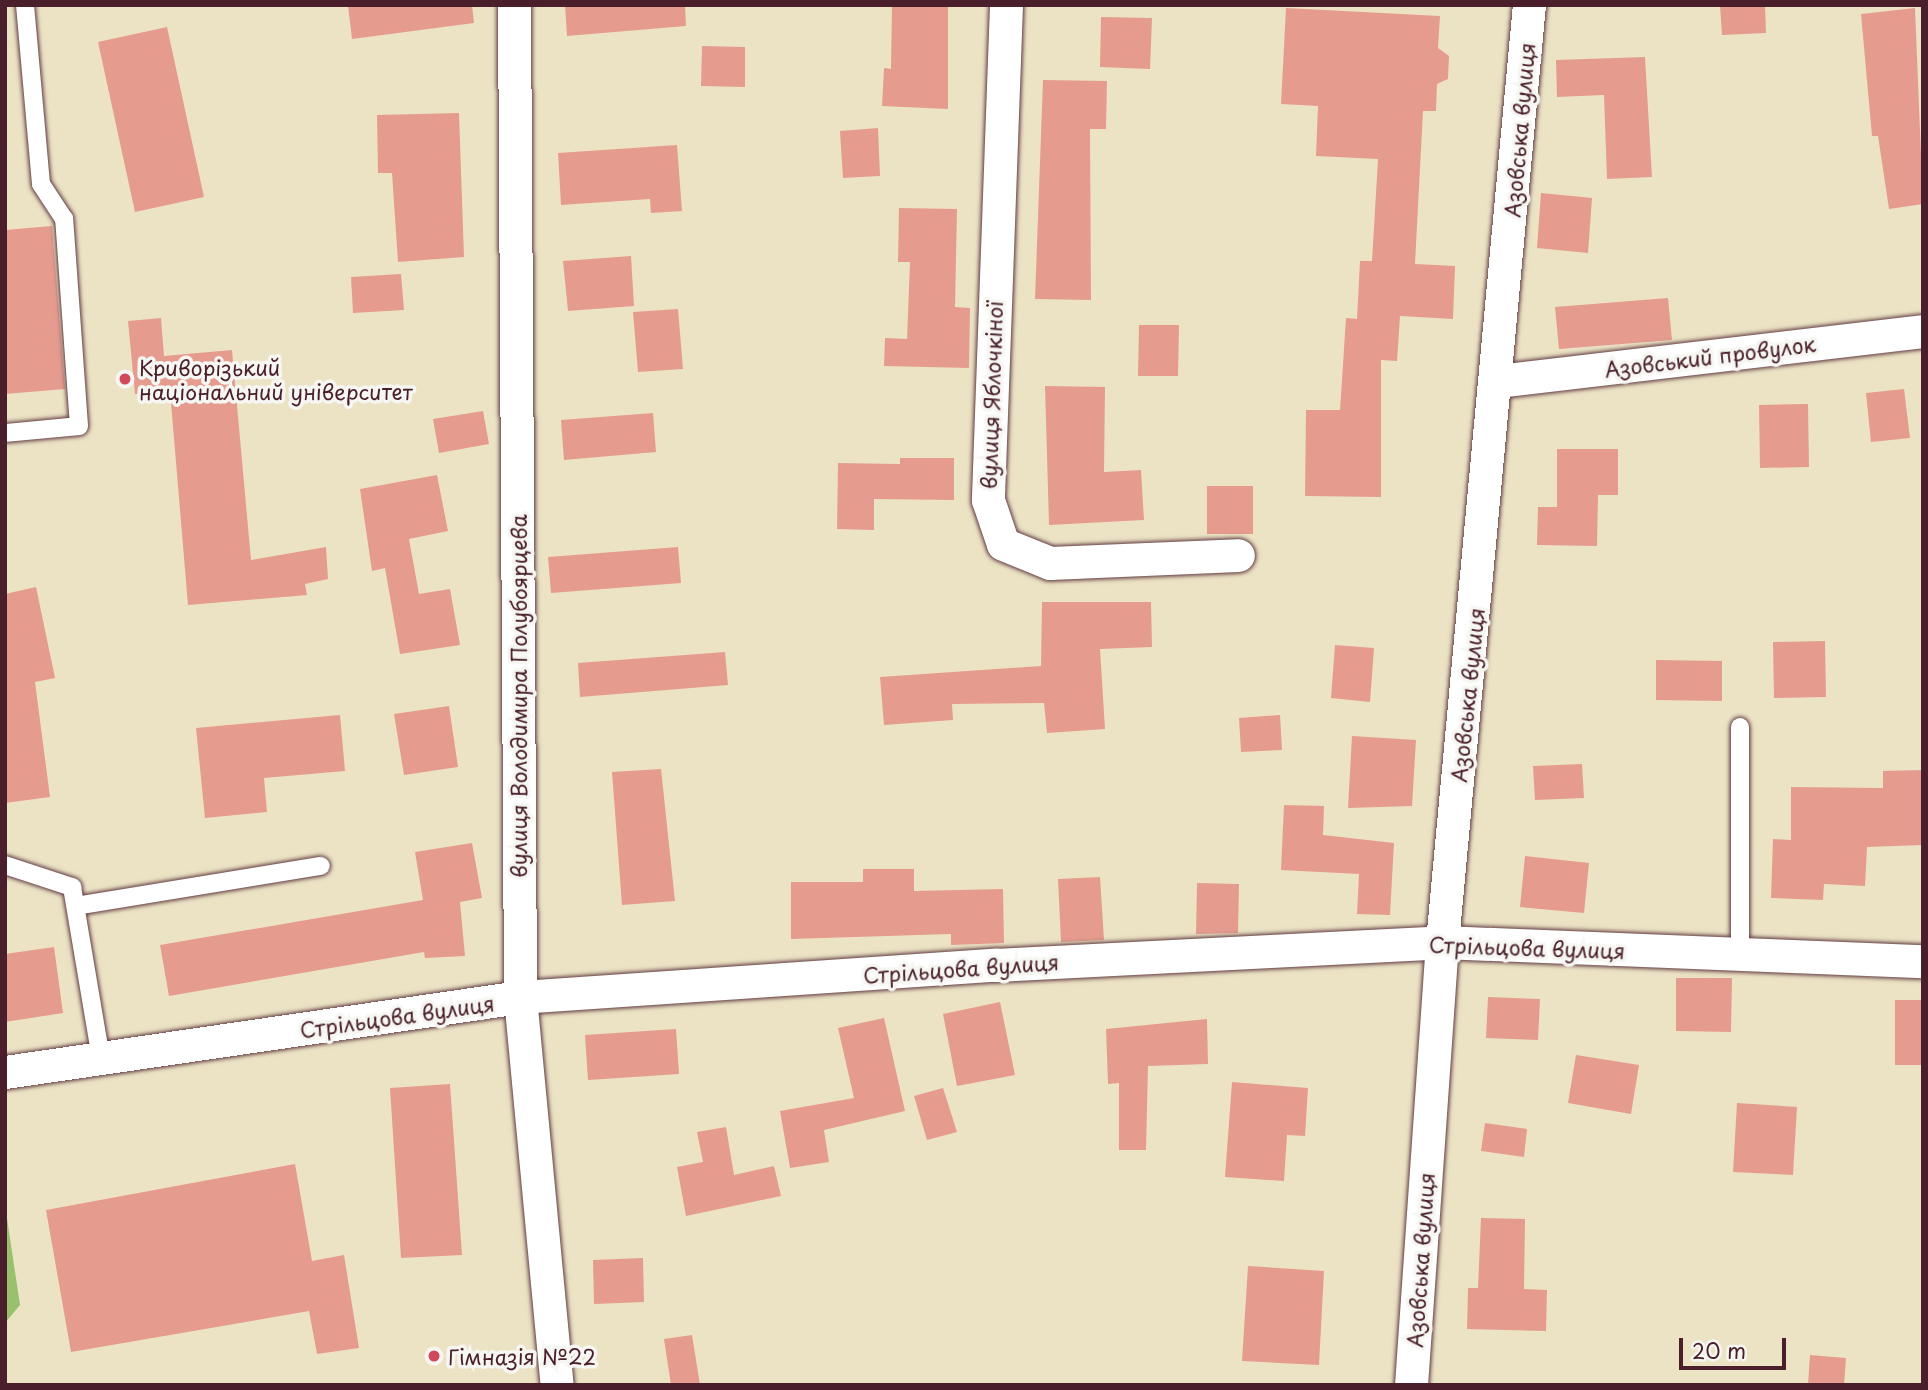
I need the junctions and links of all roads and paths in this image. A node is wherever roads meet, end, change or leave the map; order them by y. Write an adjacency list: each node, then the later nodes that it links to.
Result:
1 (26, 5): 7 (lane)
2 (514, 5): 16 (street, вулиця Володимира Полубоярцева)
3 (1006, 5): 8 (street, вулиця Яблочкіної)
4 (1529, 5): 6 (street, Азовська вулиця)
5 (1923, 331): 6 (street, Азовський провулок)
6 (1498, 381): 13 (street, Азовська вулиця)
7 (5, 433)
8 (1238, 555)
9 (1740, 727): 14 (lane)
10 (5, 865): 12 (lane)
11 (321, 866): 12 (lane)
12 (76, 906): 17 (lane)
13 (1442, 942): 14 (street, Стрільцова вулиця); 16 (street, Стрільцова вулиця); 20 (street, Азовська вулиця)
14 (1740, 955): 15 (street, Стрільцова вулиця)
15 (1923, 961)
16 (520, 997): 17 (street, Стрільцова вулиця); 19 (street, вулиця Володимира Полубоярцева)
17 (101, 1059): 18 (street, Стрільцова вулиця)
18 (5, 1072)
19 (557, 1385)
20 (1411, 1385)

